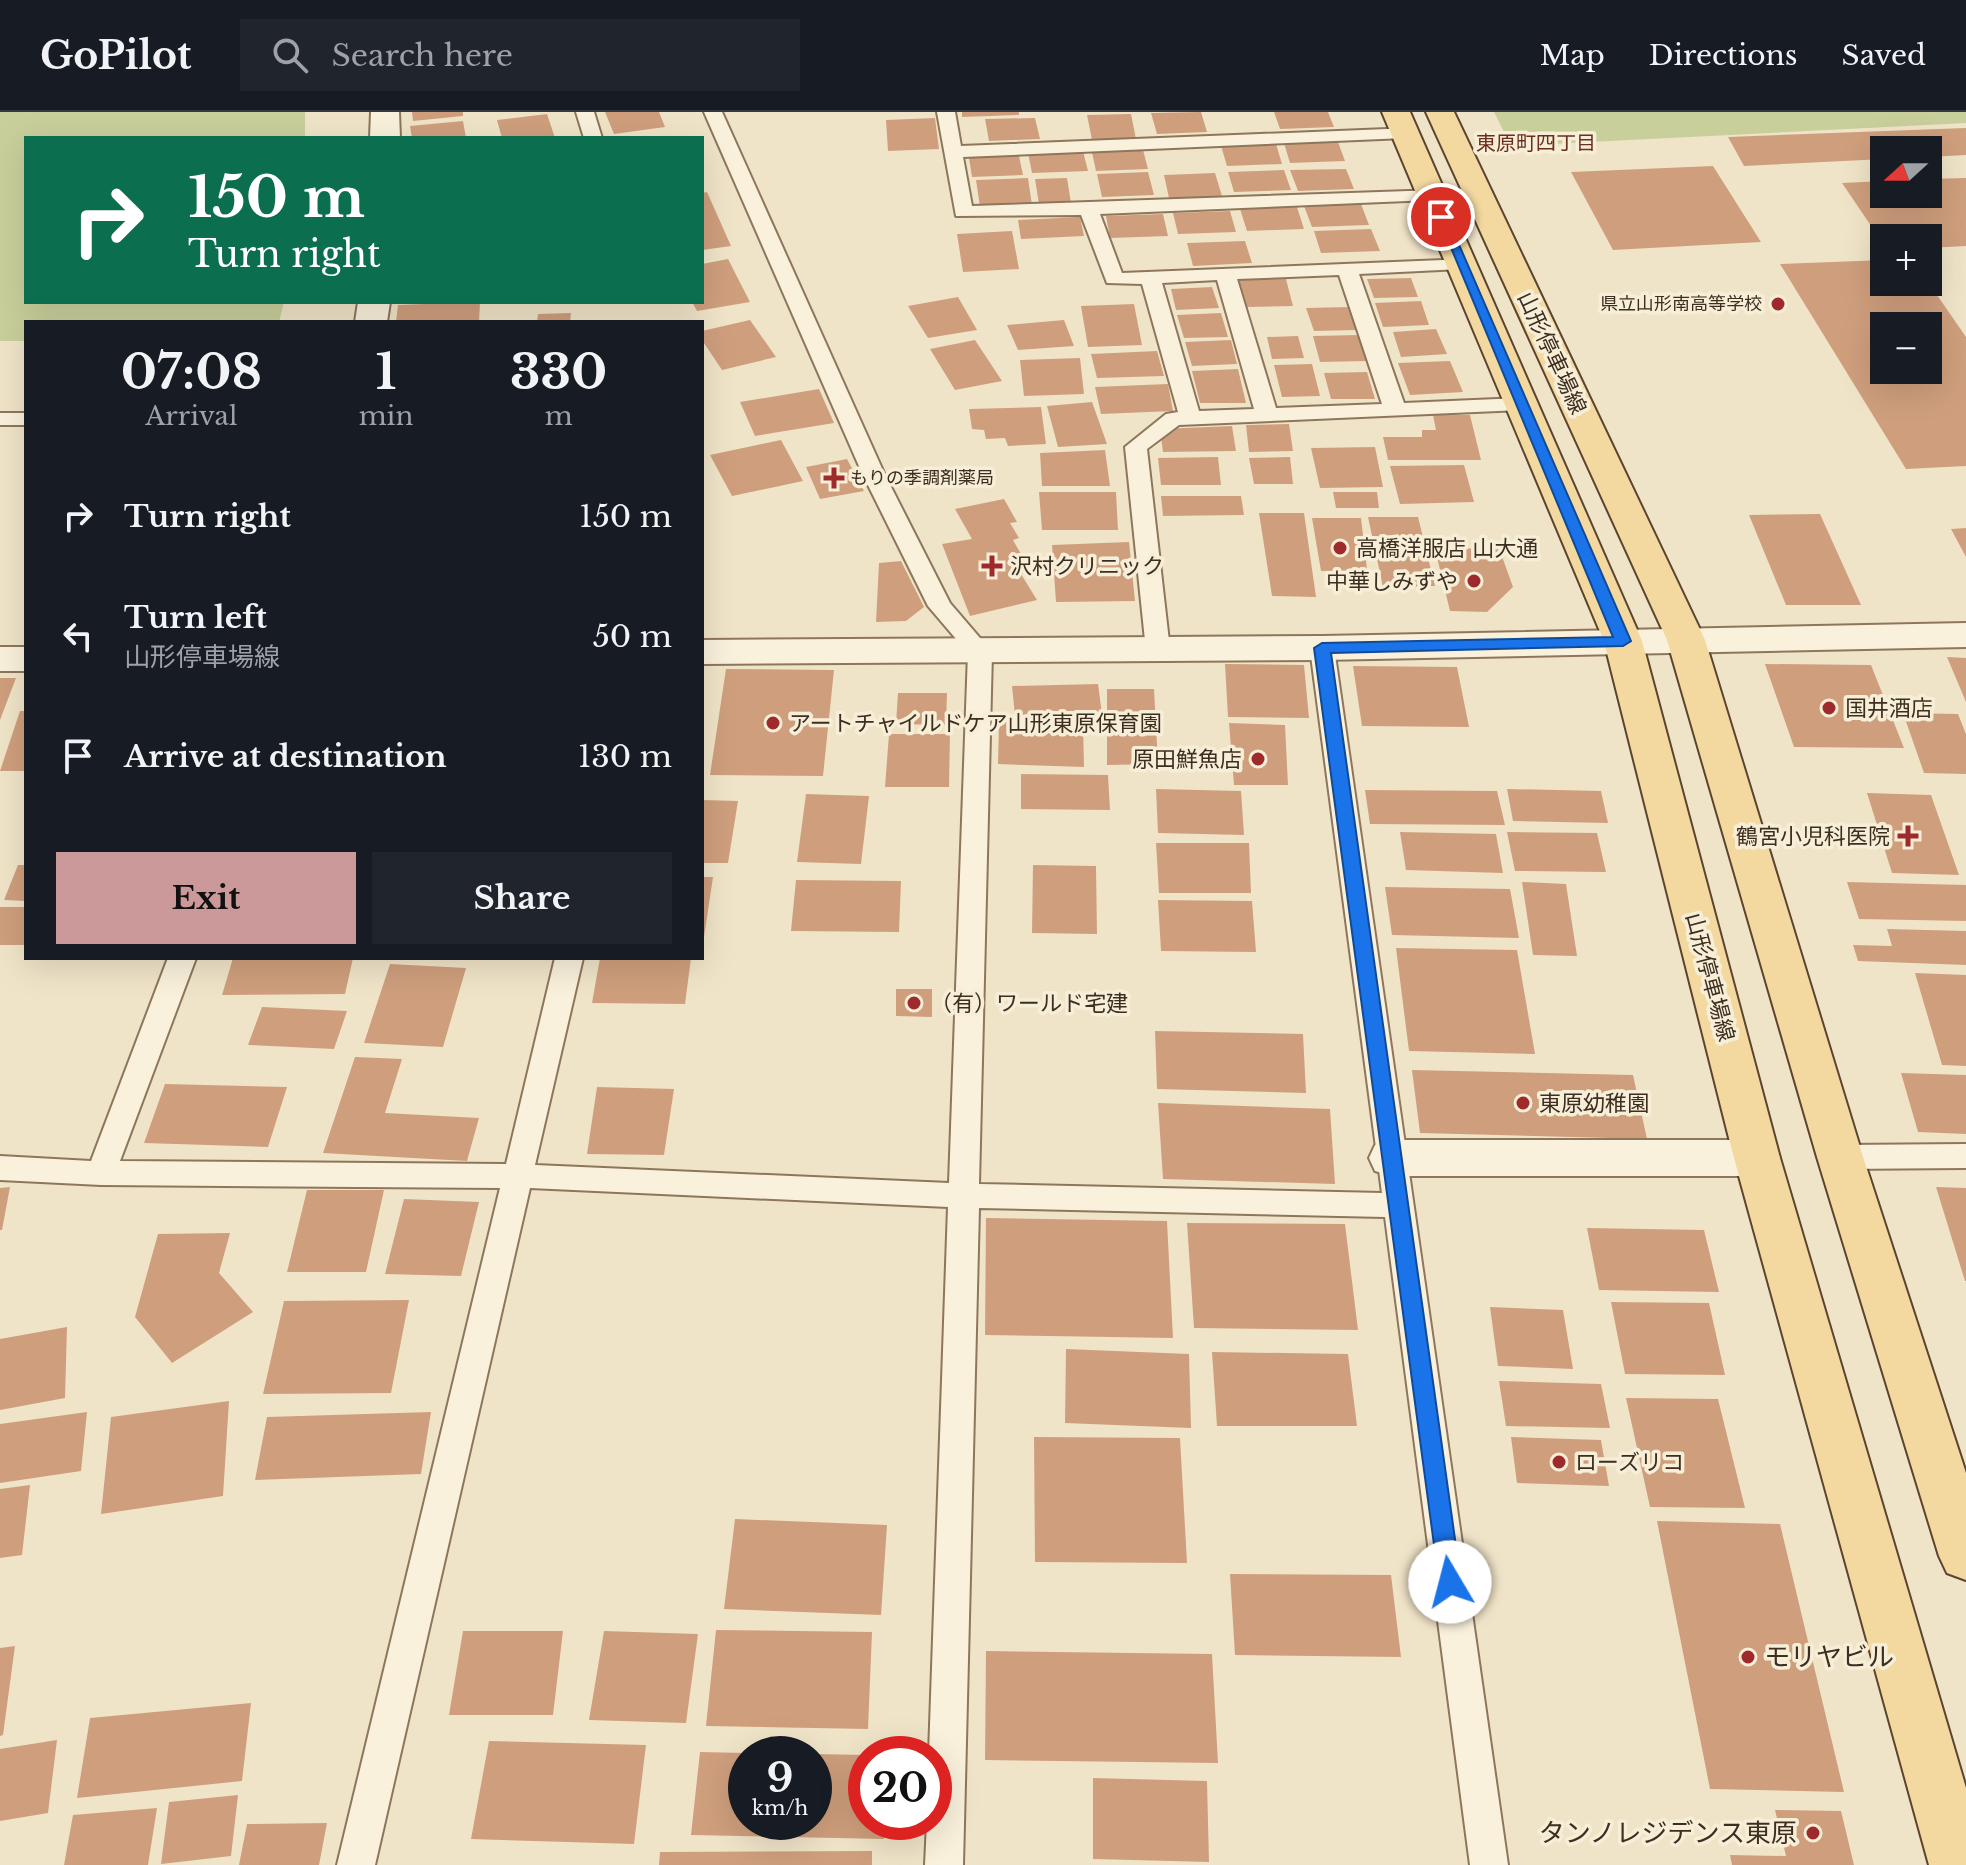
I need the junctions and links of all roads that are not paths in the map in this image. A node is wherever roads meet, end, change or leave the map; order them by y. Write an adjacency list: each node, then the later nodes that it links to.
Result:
1 (385, 112): 6 (street)
2 (585, 112): 7 (lane)
3 (713, 112): 27 (lane)
4 (946, 112): 8 (lane)
5 (1413, 119): 8 (lane); 9 (main road, 山形停車場線); 22 (main road, 山形停車場線)
6 (385, 136)
7 (592, 136)
8 (952, 152): 10 (lane)
9 (1431, 194): 10 (lane); 11 (main road, 山形停車場線)
10 (1088, 209): 14 (lane)
11 (1461, 263): 12 (lane); 15 (main road, 山形停車場線)
12 (1347, 268): 13 (lane); 16 (lane)
13 (1225, 274): 14 (lane); 17 (lane)
14 (1150, 277): 18 (lane)
15 (1521, 404): 16 (lane); 23 (main road, 山形停車場線)
16 (1395, 409): 17 (lane)
17 (1267, 415): 18 (lane)
18 (1190, 418): 25 (lane)
19 (0, 419): 20 (lane)
20 (24, 419)
21 (1966, 635): 22 (street)
22 (1686, 640): 23 (street); 33 (main road, 山形停車場線)
23 (1623, 641): 24 (street); 35 (main road, 山形停車場線)
24 (1322, 648): 25 (street); 34 (lane)
25 (1158, 650): 27 (street)
26 (704, 652): 27 (street)
27 (980, 652): 39 (lane)
28 (0, 659): 29 (street)
29 (24, 659)
30 (181, 960): 37 (lane)
31 (569, 960): 38 (lane)
32 (1966, 1156): 33 (lane)
33 (1840, 1157): 41 (main road, 山形停車場線)
34 (1392, 1158): 35 (street); 40 (lane)
35 (1757, 1158): 45 (main road, 山形停車場線)
36 (0, 1168): 37 (lane)
37 (101, 1173): 38 (lane)
38 (516, 1176): 39 (lane); 42 (lane)
39 (963, 1196): 40 (lane); 43 (lane)
40 (1398, 1205): 44 (lane)
41 (1966, 1556)
42 (356, 1865)
43 (944, 1865)
44 (1489, 1865)
45 (1959, 1865)

